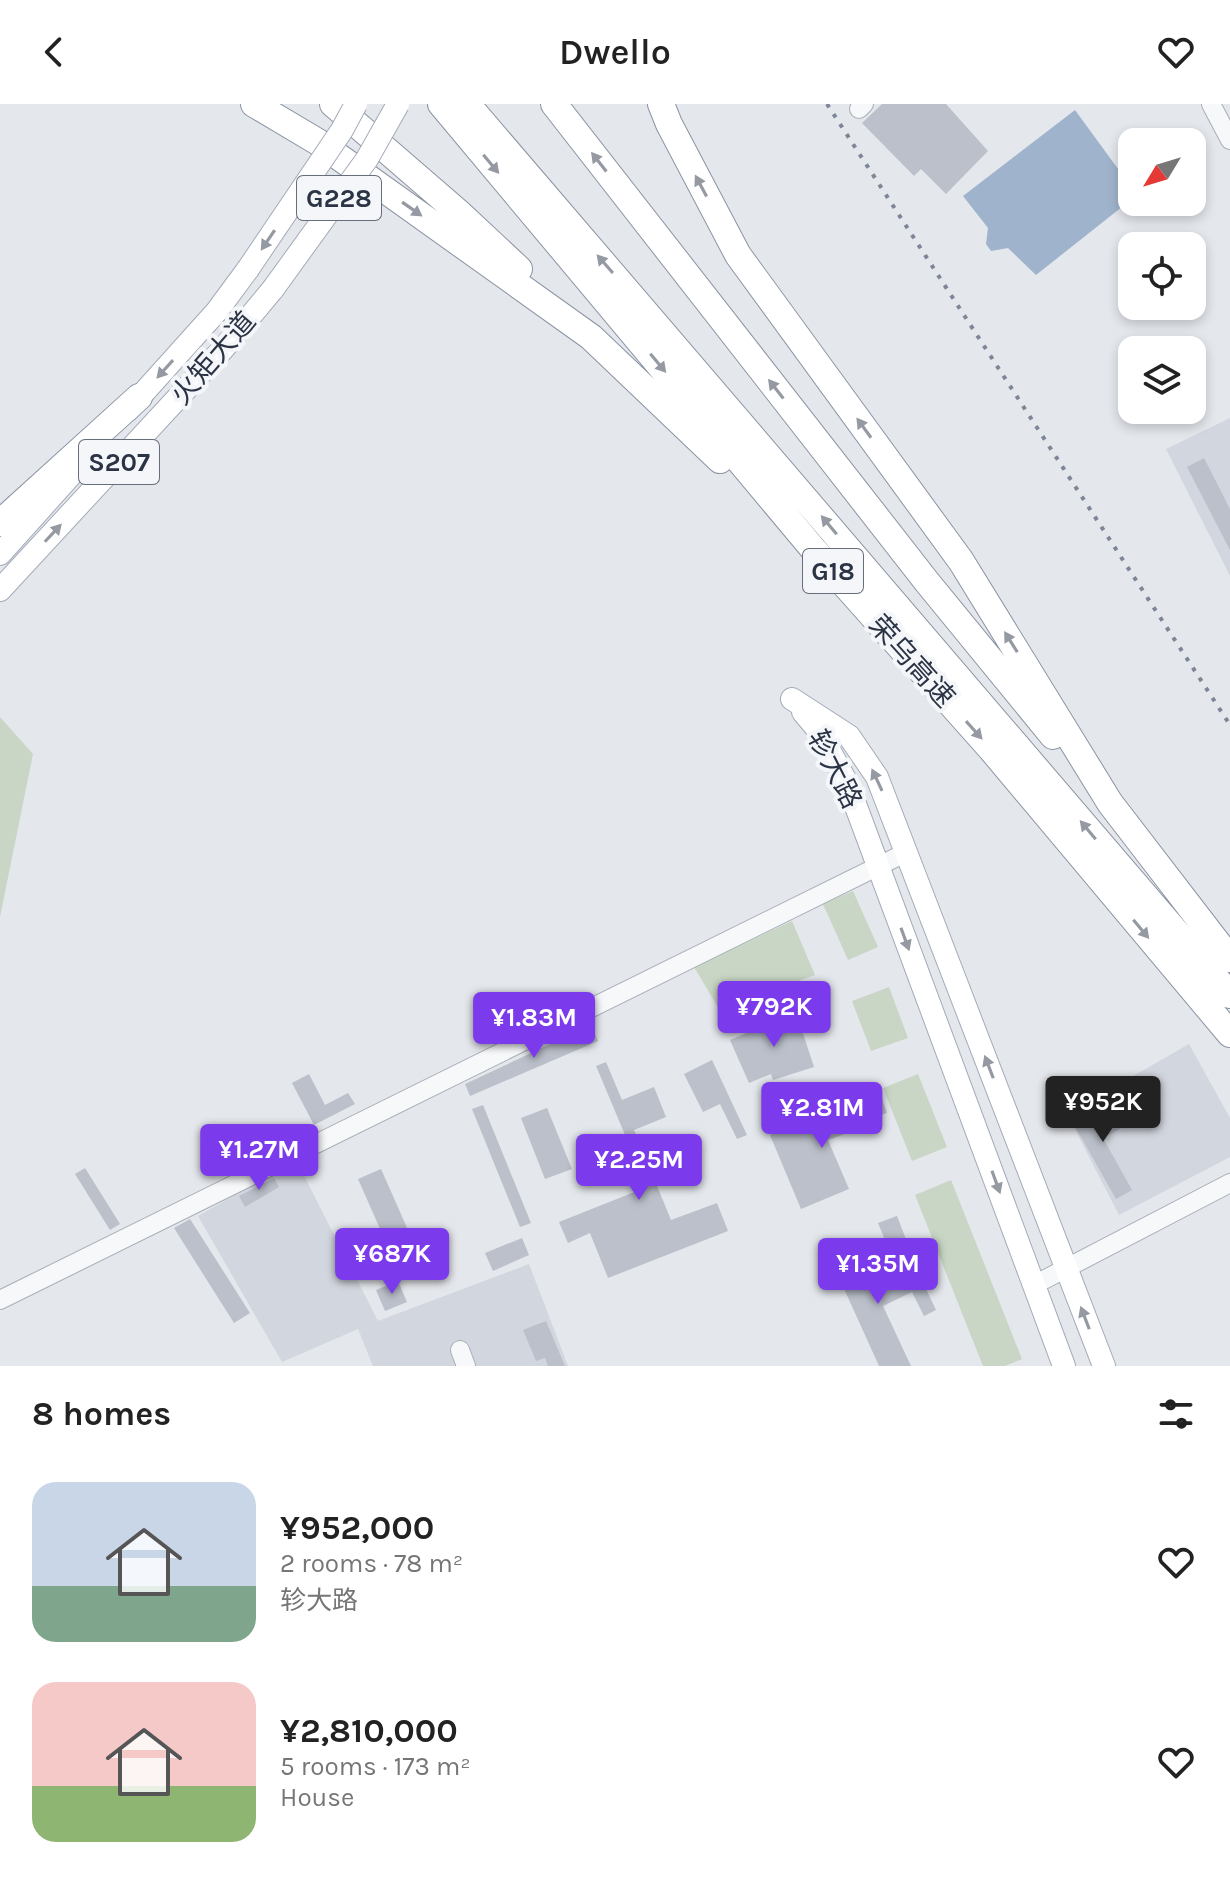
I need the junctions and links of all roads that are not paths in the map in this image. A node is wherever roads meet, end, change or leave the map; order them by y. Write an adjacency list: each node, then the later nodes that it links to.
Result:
1 (254, 104): 13 (highway, one-way to 13)
2 (333, 104): 13 (highway)
3 (356, 104): 11 (main road, 火矩大道 / G228, one-way to 11, bridge)
4 (398, 104): 12 (main road, 火矩大道 / G228, bridge)
5 (441, 104): 16 (highway, 荣乌高速 / G18, one-way to 16)
6 (467, 104): 23 (highway, 荣乌高速 / G18, one-way to 6)
7 (554, 104): 19 (highway, one-way to 7)
8 (661, 104): 19 (highway, one-way to 8)
9 (1211, 104): 10 (street)
10 (1230, 140)
11 (217, 311): 14 (main road, 火矩大道 / S207, one-way to 14)
12 (236, 332): 18 (main road, 火矩大道 / S207, one-way to 12)
13 (591, 337): 16 (highway)
14 (139, 397): 15 (highway); 17 (main road, 火矩大道 / S207)
15 (0, 523)
16 (814, 550): 24 (highway, 荣乌高速 / G18, one-way to 24)
17 (0, 554)
18 (0, 590)
19 (1110, 803): 22 (highway)
20 (907, 852): 21 (street); 21 (main road, 轸大路, one-way to 21); 26 (main road, 轸大路, one-way to 20)
21 (878, 866): 27 (main road, 轸大路, one-way to 27); 28 (street)
22 (1230, 959)
23 (1230, 995)
24 (1230, 1034)
25 (1230, 1183): 26 (street)
26 (1067, 1270): 27 (street); 30 (main road, 轸大路, one-way to 26)
27 (1034, 1285): 29 (main road, 轸大路)
28 (0, 1300)
29 (1064, 1366)
30 (1104, 1366)

